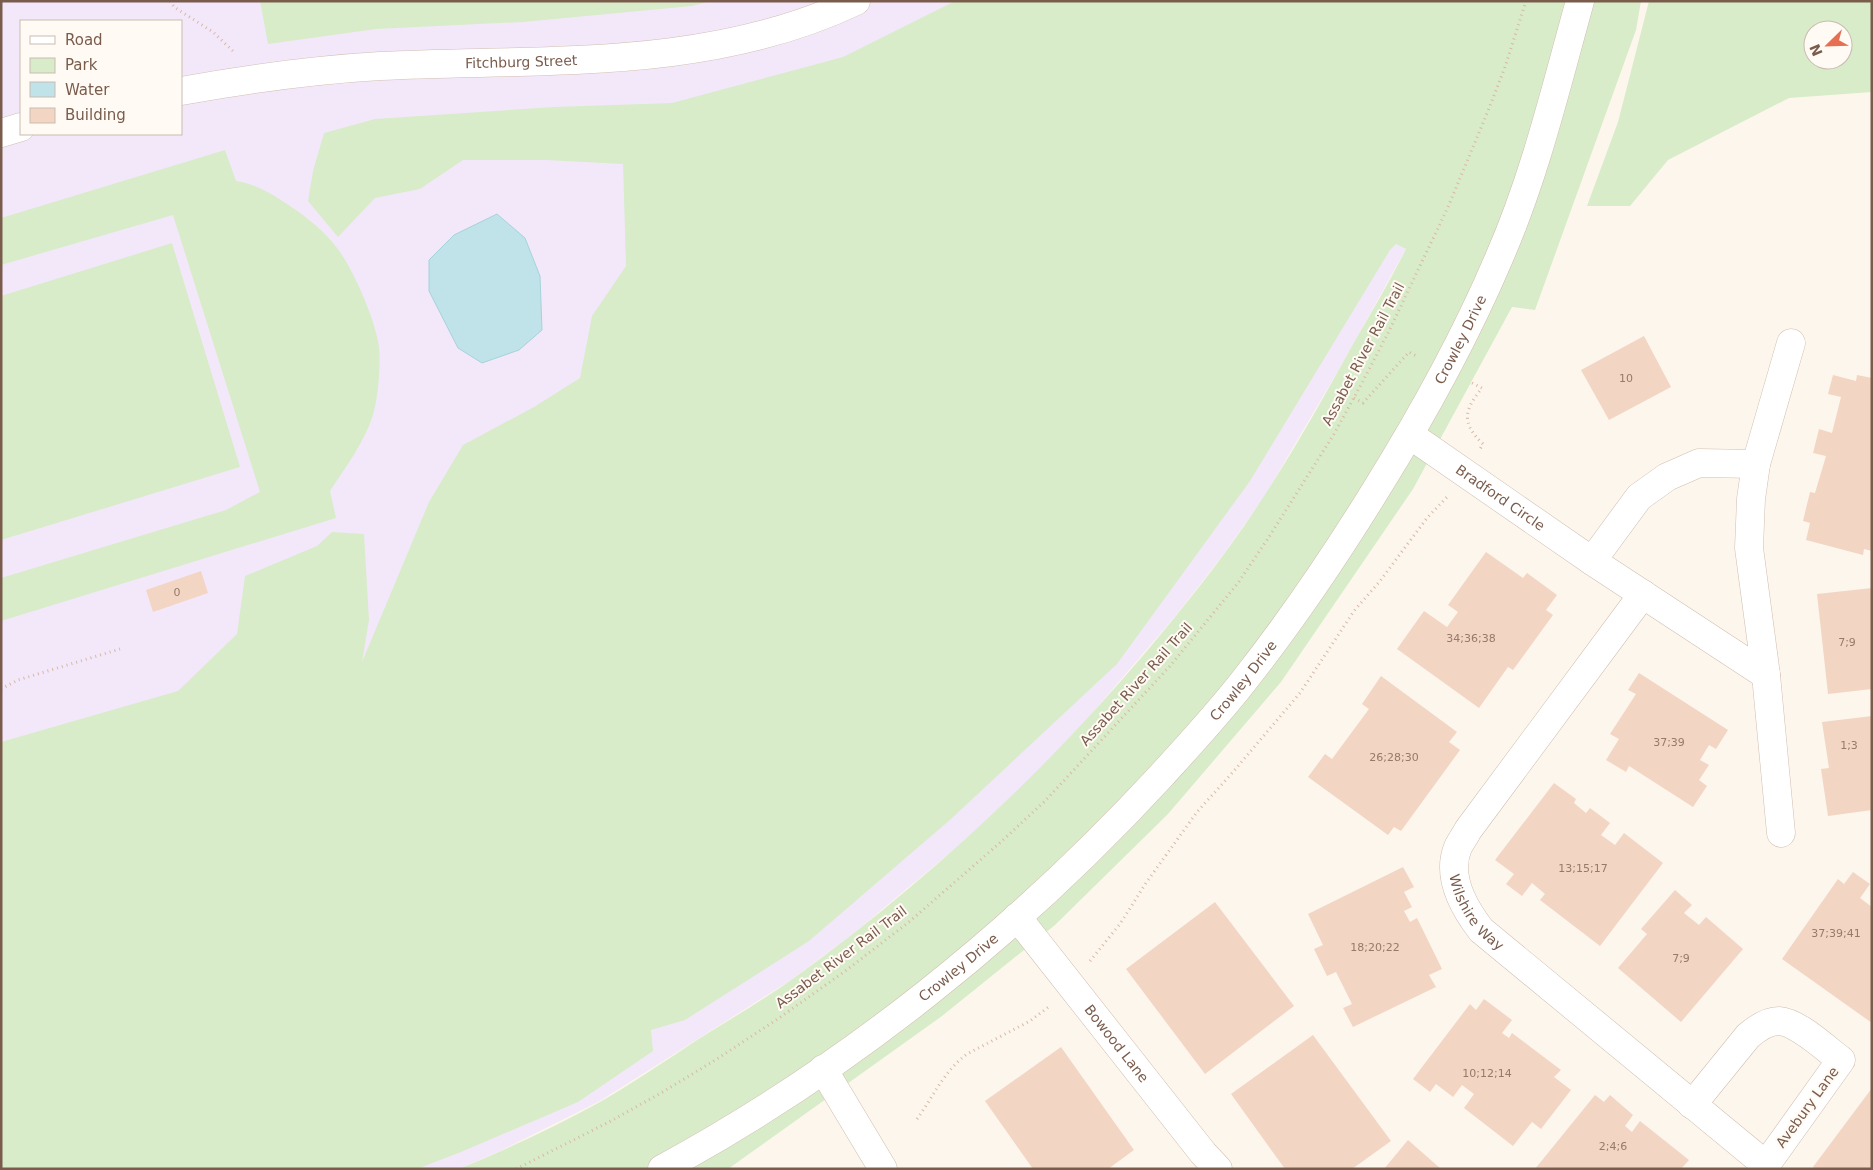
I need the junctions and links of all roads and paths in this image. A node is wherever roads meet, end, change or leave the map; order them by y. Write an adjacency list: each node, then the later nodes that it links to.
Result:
1 (170, 1): 5 (path)
2 (856, 1): 6 (street, Fitchburg Street)
3 (1526, 1): 12 (path, Assabet River Rail Trail)
4 (1580, 1): 13 (street, Crowley Drive)
5 (234, 52)
6 (182, 91)
7 (20, 127): 8 (street)
8 (1, 133)
9 (1791, 343): 15 (street)
10 (1418, 356): 12 (path)
11 (1472, 383): 14 (path)
12 (1354, 398): 30 (path, Assabet River Rail Trail)
13 (1410, 435): 17 (street, Bradford Circle); 23 (street, Crowley Drive)
14 (1479, 451)
15 (1756, 464): 17 (street); 20 (street)
16 (1454, 490): 24 (path)
17 (1592, 561): 18 (street, Bradford Circle)
18 (1643, 594): 20 (street, Bradford Circle); 27 (street, Wilshire Way)
19 (120, 649): 21 (path)
20 (1766, 675): 22 (street)
21 (1, 689)
22 (1781, 833)
23 (1017, 917): 26 (street, Crowley Drive); 33 (street, Bowood Lane)
24 (1090, 961)
25 (1052, 1004): 28 (path)
26 (823, 1069): 31 (street, Crowley Drive); 32 (street)
27 (1692, 1105): 29 (street, Wilshire Way); 29 (street, Avebury Lane)
28 (917, 1120)
29 (1765, 1167)
30 (516, 1169)
31 (662, 1169)
32 (884, 1169)
33 (1218, 1169)

